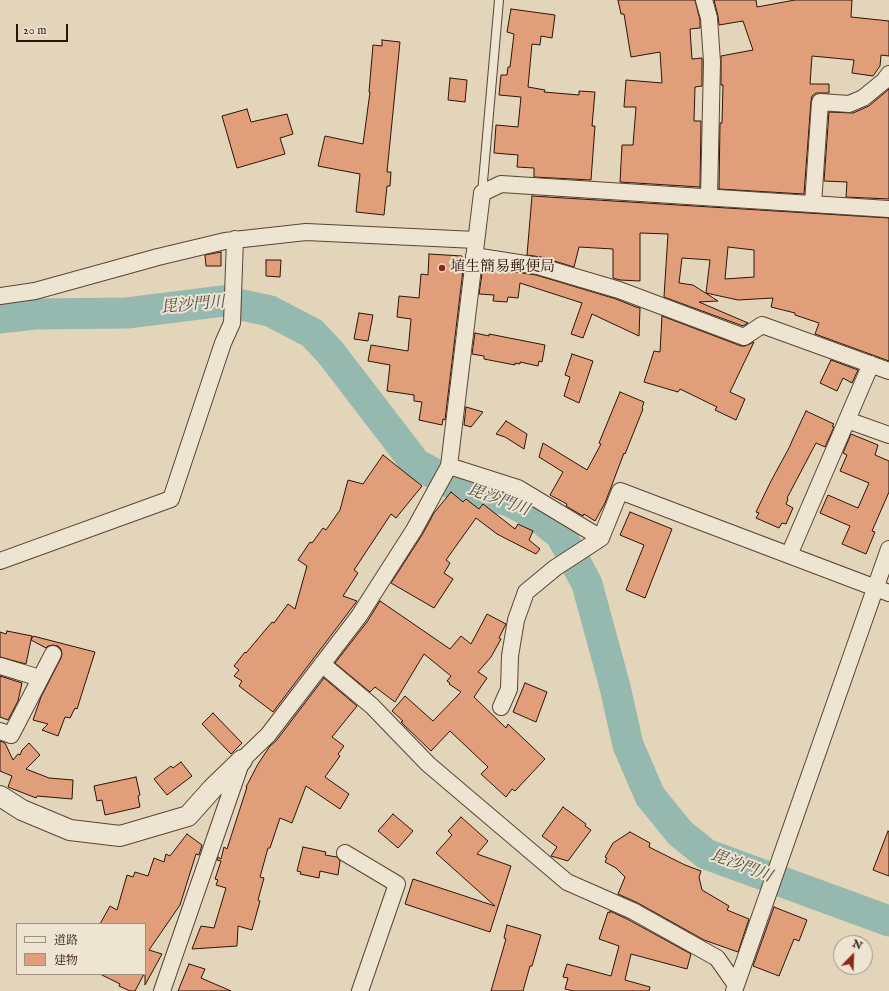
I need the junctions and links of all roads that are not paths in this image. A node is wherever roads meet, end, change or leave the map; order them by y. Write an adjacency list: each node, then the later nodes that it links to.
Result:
1 (499, 0): 4 (lane)
2 (704, 0): 5 (street)
3 (889, 74): 6 (street)
4 (482, 193): 5 (street); 9 (street)
5 (709, 197): 6 (street)
6 (813, 204): 7 (street)
7 (889, 209)
8 (235, 239): 9 (street); 11 (street); 20 (street)
9 (476, 240): 10 (street)
10 (474, 256): 12 (street); 16 (street)
11 (0, 296)
12 (871, 364): 13 (street); 14 (street)
13 (889, 371)
14 (847, 420): 15 (street); 19 (street)
15 (889, 434)
16 (449, 466): 17 (street); 23 (street)
17 (601, 538): 19 (street); 26 (street)
18 (889, 549): 21 (street)
19 (789, 555): 21 (street)
20 (0, 561)
21 (882, 590): 31 (street)
22 (53, 654): 25 (street)
23 (322, 664): 28 (street); 31 (street)
24 (0, 666): 25 (street)
25 (40, 678): 27 (street)
26 (501, 707)
27 (0, 731)
28 (242, 760): 29 (street); 32 (street)
29 (0, 796)
30 (345, 853): 33 (street)
31 (735, 988)
32 (162, 991)
33 (360, 991)

